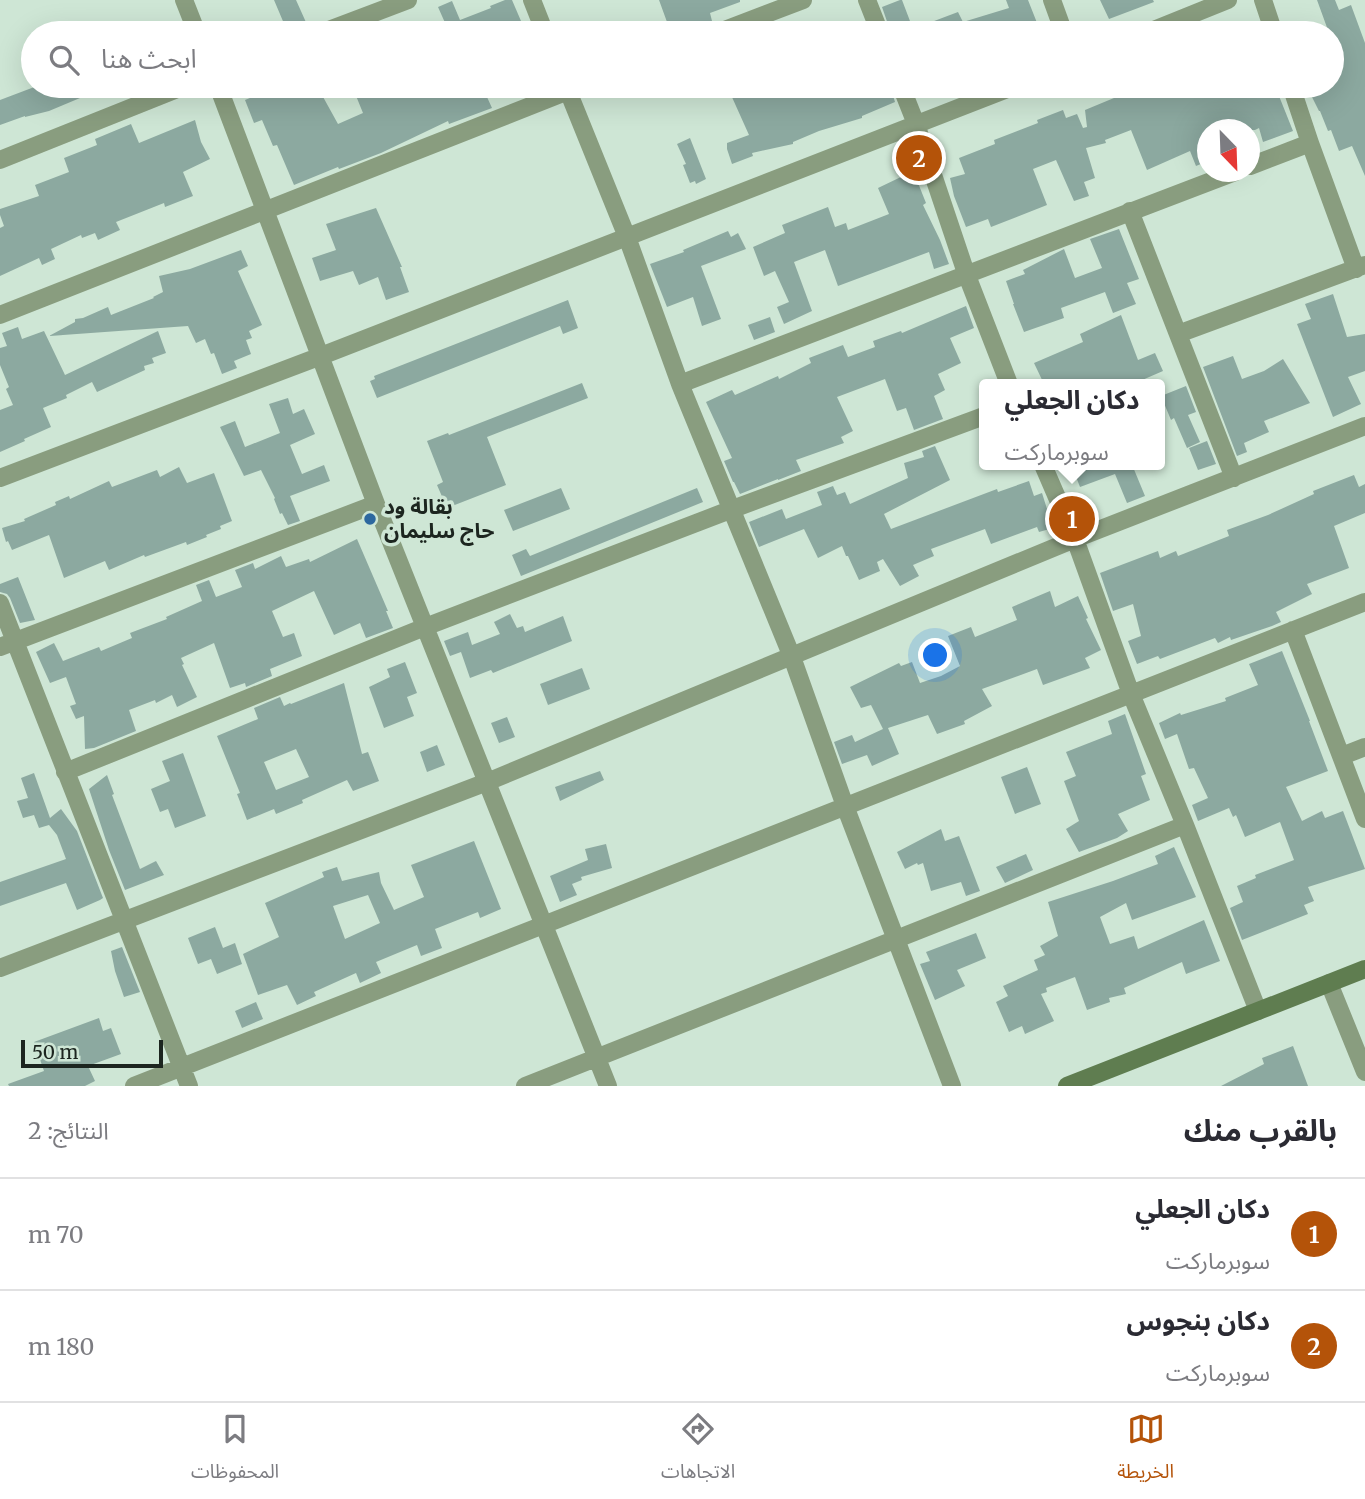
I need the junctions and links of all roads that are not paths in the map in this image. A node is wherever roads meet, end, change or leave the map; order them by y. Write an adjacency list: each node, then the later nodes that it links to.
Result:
1 (184, 0): 9 (street)
2 (408, 0): 10 (street)
3 (533, 0): 11 (street)
4 (803, 0): 12 (street)
5 (867, 0): 13 (street)
6 (1052, 0): 14 (street)
7 (1228, 0): 15 (street)
8 (1263, 0): 16 (street)
9 (192, 21)
10 (353, 21)
11 (541, 21)
12 (748, 21)
13 (875, 21)
14 (1060, 21)
15 (1176, 21)
16 (1270, 21)
17 (155, 98): 26 (street)
18 (223, 98): 29 (street)
19 (544, 98): 29 (street)
20 (576, 98): 31 (street)
21 (906, 98): 24 (street)
22 (984, 98): 24 (street)
23 (1295, 98): 25 (street)
24 (916, 124): 31 (street); 33 (street)
25 (1310, 143): 27 (street); 32 (street)
26 (0, 160)
27 (1260, 162)
28 (1209, 182): 30 (street)
29 (266, 209): 34 (street); 36 (street)
30 (1130, 211): 33 (street); 35 (street)
31 (627, 237): 36 (street); 38 (street)
32 (1360, 267): 35 (street)
33 (966, 273): 37 (street); 38 (street)
34 (0, 315)
35 (1178, 334): 43 (street)
36 (321, 356): 42 (street); 44 (street)
37 (1007, 379)
38 (680, 384): 45 (street)
39 (979, 418): 45 (street)
40 (1365, 426): 43 (street)
41 (1045, 470): 46 (street)
42 (0, 478)
43 (1234, 478): 46 (street)
44 (376, 504): 49 (street); 51 (street)
45 (730, 510): 49 (street); 52 (street)
46 (1075, 539): 52 (street); 53 (street)
47 (1365, 602): 50 (street)
48 (0, 603): 51 (street)
49 (425, 627): 56 (street); 57 (street)
50 (1293, 630): 53 (street); 55 (street)
51 (7, 644): 56 (street)
52 (792, 657): 57 (street); 58 (street)
53 (1131, 694): 58 (street); 60 (street)
54 (1365, 747): 55 (street)
55 (1342, 756): 59 (street)
56 (65, 772): 61 (street)
57 (487, 782): 61 (street); 62 (street)
58 (845, 806): 62 (street); 63 (street)
59 (1365, 819)
60 (1185, 825): 63 (street); 67 (street)
61 (124, 921): 64 (street); 69 (street)
62 (544, 925): 68 (street); 69 (street)
63 (895, 940): 68 (street); 75 (street)
64 (0, 968)
65 (1365, 969): 66 (street)
66 (1329, 983): 67 (street); 70 (street)
67 (1258, 1011): 76 (street)
68 (597, 1058): 73 (street); 74 (street)
69 (182, 1067): 71 (street); 72 (street)
70 (1365, 1072)
71 (134, 1086)
72 (189, 1086)
73 (525, 1086)
74 (608, 1086)
75 (952, 1086)
76 (1067, 1086)

